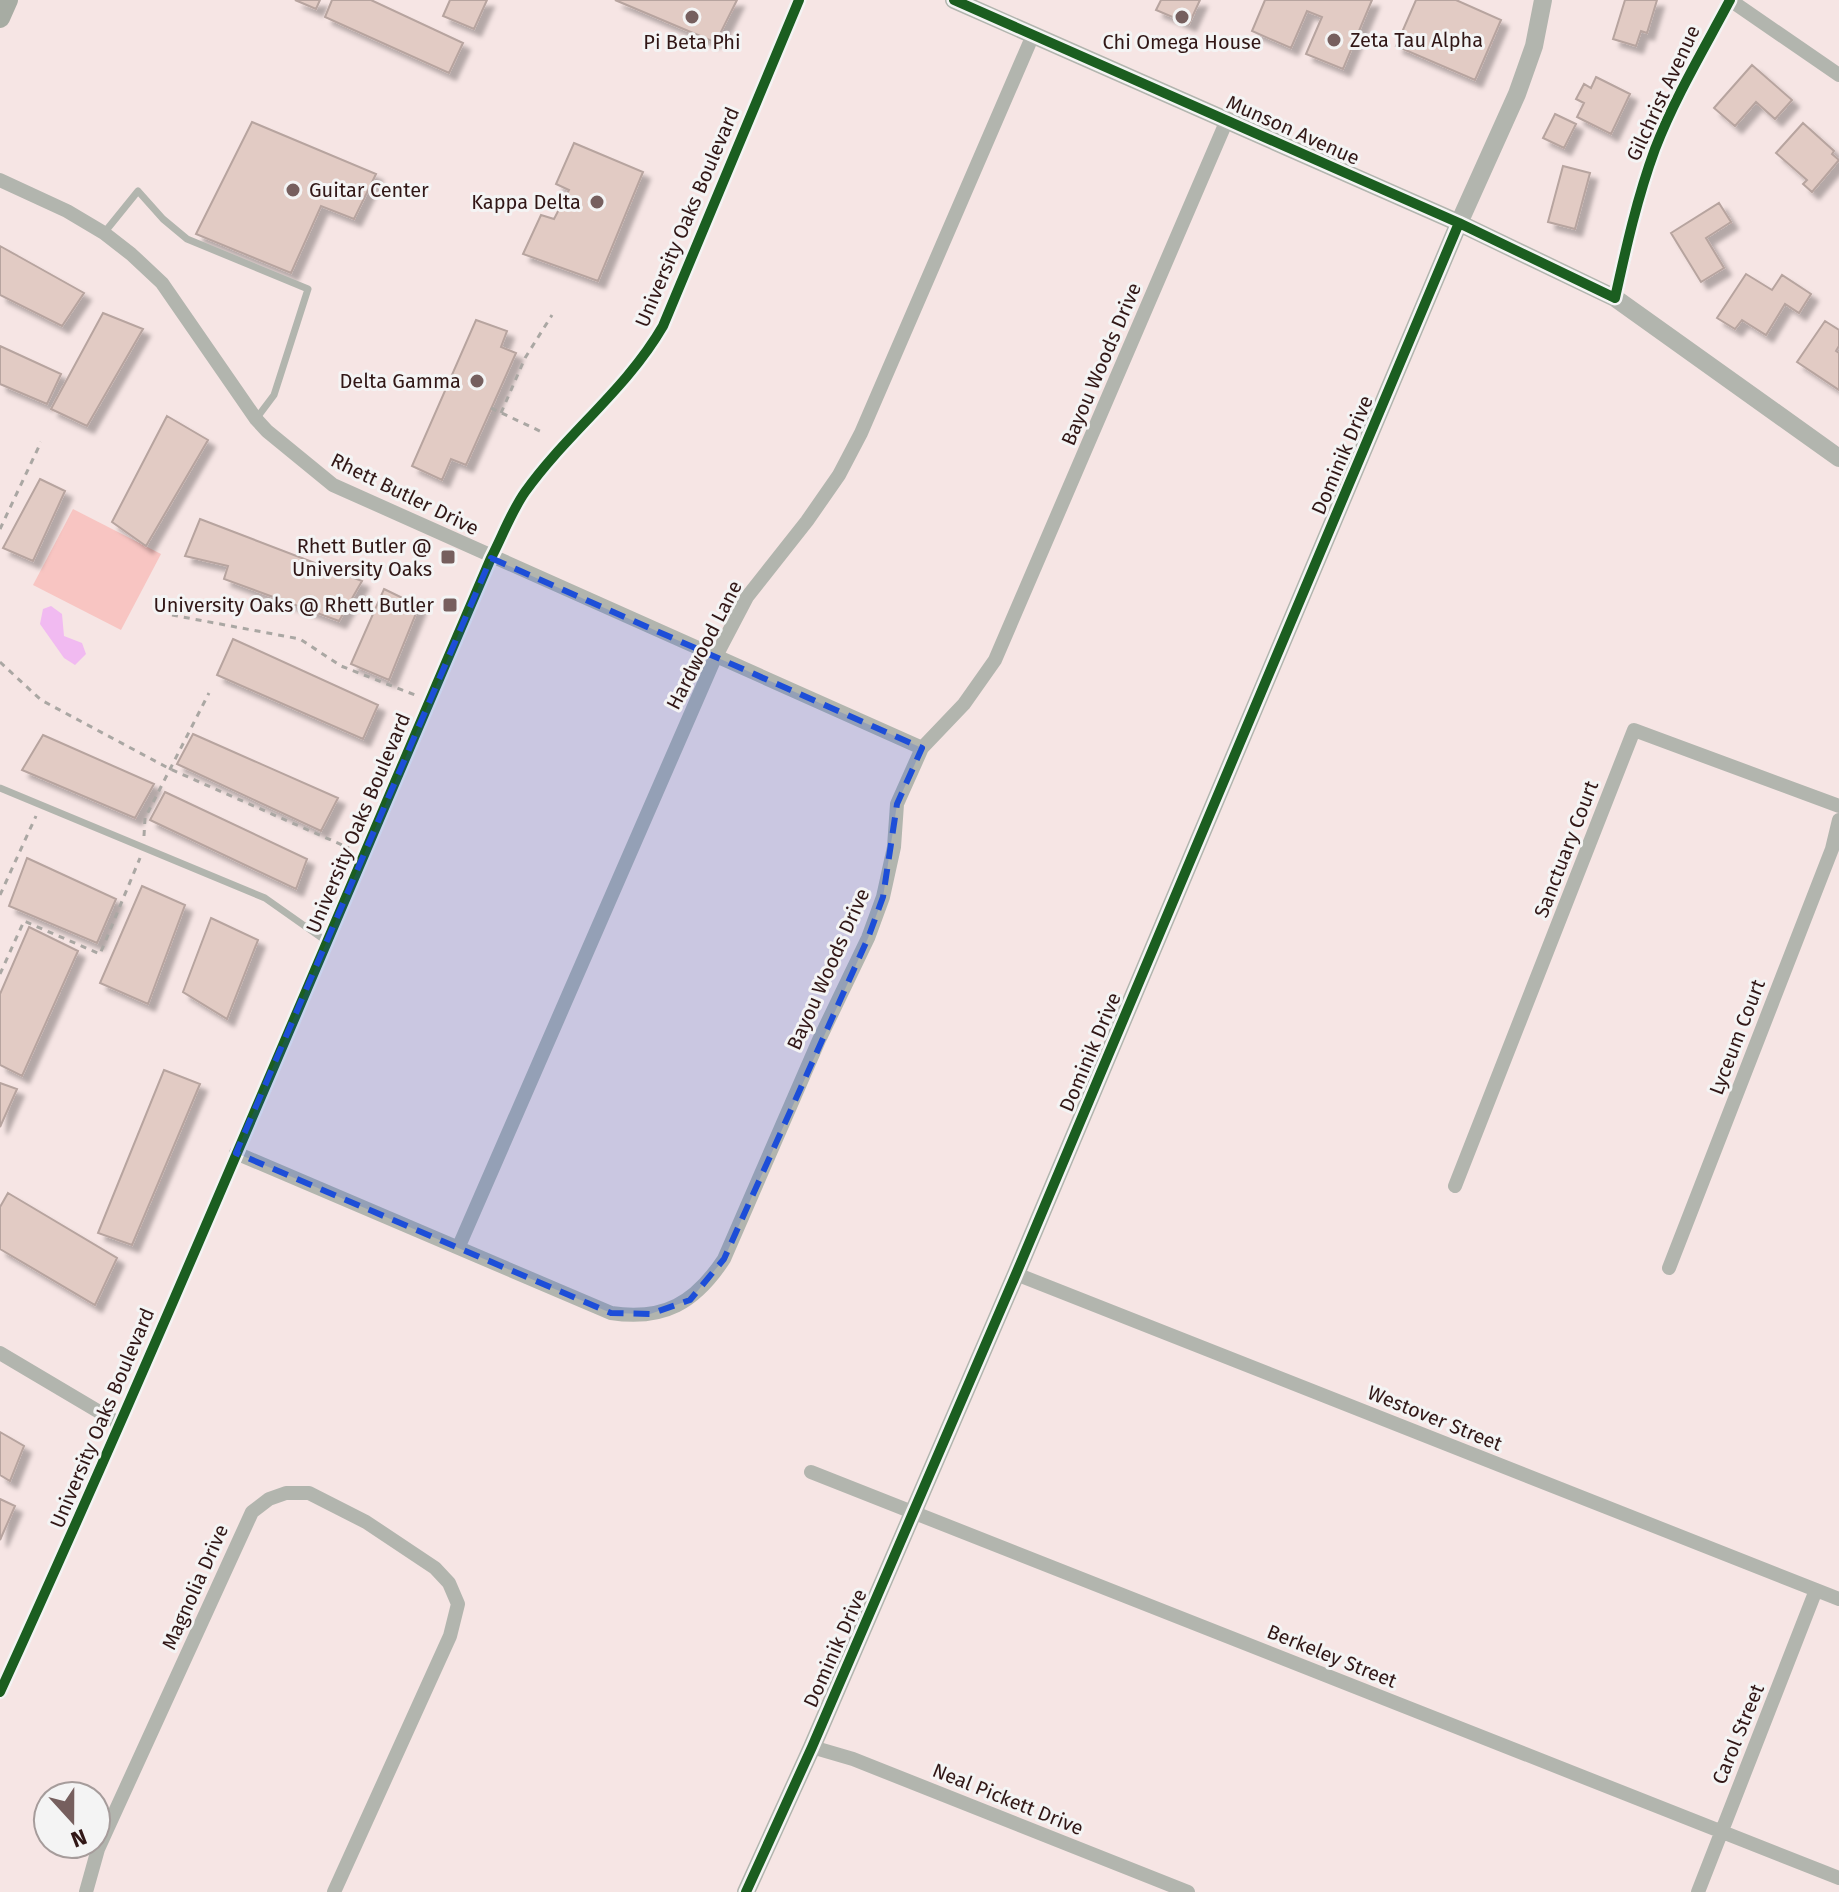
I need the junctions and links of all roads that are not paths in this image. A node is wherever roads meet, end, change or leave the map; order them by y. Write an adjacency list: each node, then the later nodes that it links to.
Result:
1 (8, 0): 6 (main road)
2 (799, 0): 16 (street, University Oaks Boulevard)
3 (954, 0): 7 (street, Munson Avenue)
4 (1543, 0): 11 (street, Dominik Drive)
5 (1730, 0): 8 (street); 13 (street, Gilchrist Avenue)
6 (0, 18)
7 (1033, 35): 9 (street, Munson Avenue); 17 (street, Hardwood Lane)
8 (1839, 75)
9 (1227, 120): 11 (street, Munson Avenue); 18 (street, Bayou Woods Drive)
10 (0, 180): 12 (street, Rhett Butler Drive)
11 (1459, 223): 13 (street, Munson Avenue); 27 (street, Dominik Drive)
12 (104, 233): 14 (street, Rhett Butler Drive); 14 (lane)
13 (1615, 298): 15 (street, Munson Avenue)
14 (256, 419): 16 (street, Rhett Butler Drive)
15 (1839, 458)
16 (491, 558): 17 (street, Rhett Butler Drive); 22 (street, University Oaks Boulevard)
17 (715, 658): 18 (street, Rhett Butler Drive); 25 (street, Hardwood Lane)
18 (922, 748): 25 (street, Bayou Woods Drive)
19 (0, 788): 22 (lane)
20 (1839, 806): 24 (street, Sanctuary Court)
21 (1839, 820): 26 (street, Lyceum Court)
22 (326, 941): 23 (street, University Oaks Boulevard)
23 (236, 1153): 25 (street, Bayou Woods Drive); 29 (street, University Oaks Boulevard)
24 (1455, 1186)
25 (459, 1246)
26 (1669, 1268)
27 (1016, 1274): 31 (street, Dominik Drive); 32 (street, Westover Street)
28 (0, 1353): 29 (street)
29 (118, 1423): 34 (street, University Oaks Boulevard)
30 (811, 1472): 31 (street, Berkeley Street)
31 (914, 1512): 35 (street, Dominik Drive); 36 (street, Berkeley Street)
32 (1816, 1590): 33 (street, Westover Street); 36 (street, Carol Street)
33 (1839, 1599)
34 (0, 1692)
35 (812, 1747): 40 (street, Dominik Drive); 41 (street, Neal Pickett Drive)
36 (1722, 1831): 37 (street, Berkeley Street); 42 (street, Carol Street)
37 (1839, 1878)
38 (86, 1892): 39 (street, Magnolia Drive)
39 (334, 1892)
40 (746, 1892)
41 (1188, 1892)
42 (1698, 1892)

